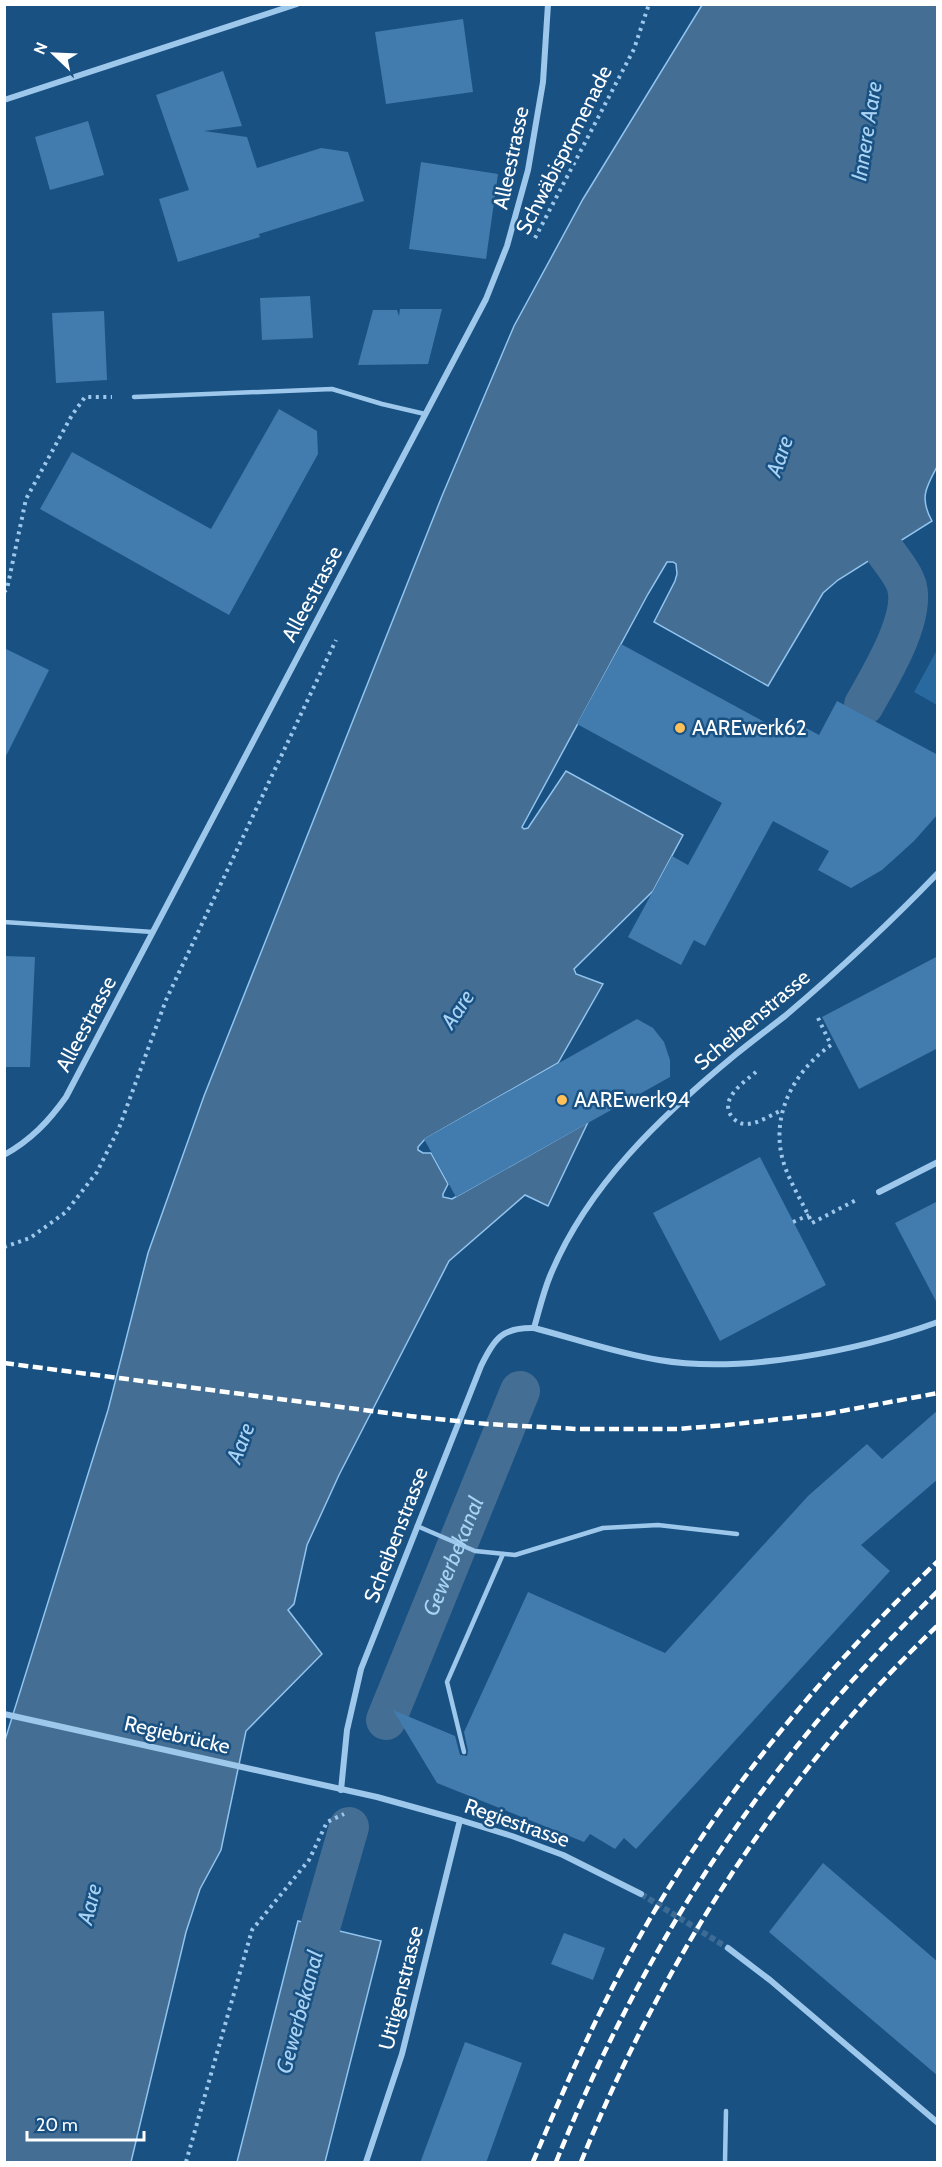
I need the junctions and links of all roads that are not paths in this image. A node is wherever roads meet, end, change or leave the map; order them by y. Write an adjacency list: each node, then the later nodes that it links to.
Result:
1 (297, 4): 3 (street)
2 (548, 4): 5 (street, Alleestrasse)
3 (4, 100)
4 (134, 397): 5 (lane)
5 (425, 414): 8 (street, Alleestrasse)
6 (938, 873): 13 (street, Scheibenstrasse)
7 (4, 922): 8 (lane)
8 (153, 932): 9 (street, Alleestrasse)
9 (4, 1155)
10 (938, 1162): 11 (street)
11 (879, 1192)
12 (938, 1322): 13 (street, Scheibenstrasse)
13 (534, 1328): 14 (street, Scheibenstrasse)
14 (417, 1526): 16 (lane); 19 (street, Scheibenstrasse)
15 (738, 1534): 16 (lane)
16 (503, 1554): 18 (lane)
17 (4, 1714): 19 (street, Regiebrücke)
18 (464, 1752)
19 (341, 1790): 20 (street, Regiestrasse)
20 (460, 1820): 21 (street, Regiestrasse); 25 (street, Uttigenstrasse)
21 (641, 1894)
22 (728, 1948): 24 (street)
23 (726, 2111): 26 (lane)
24 (938, 2123)
25 (366, 2163)
26 (725, 2163)

